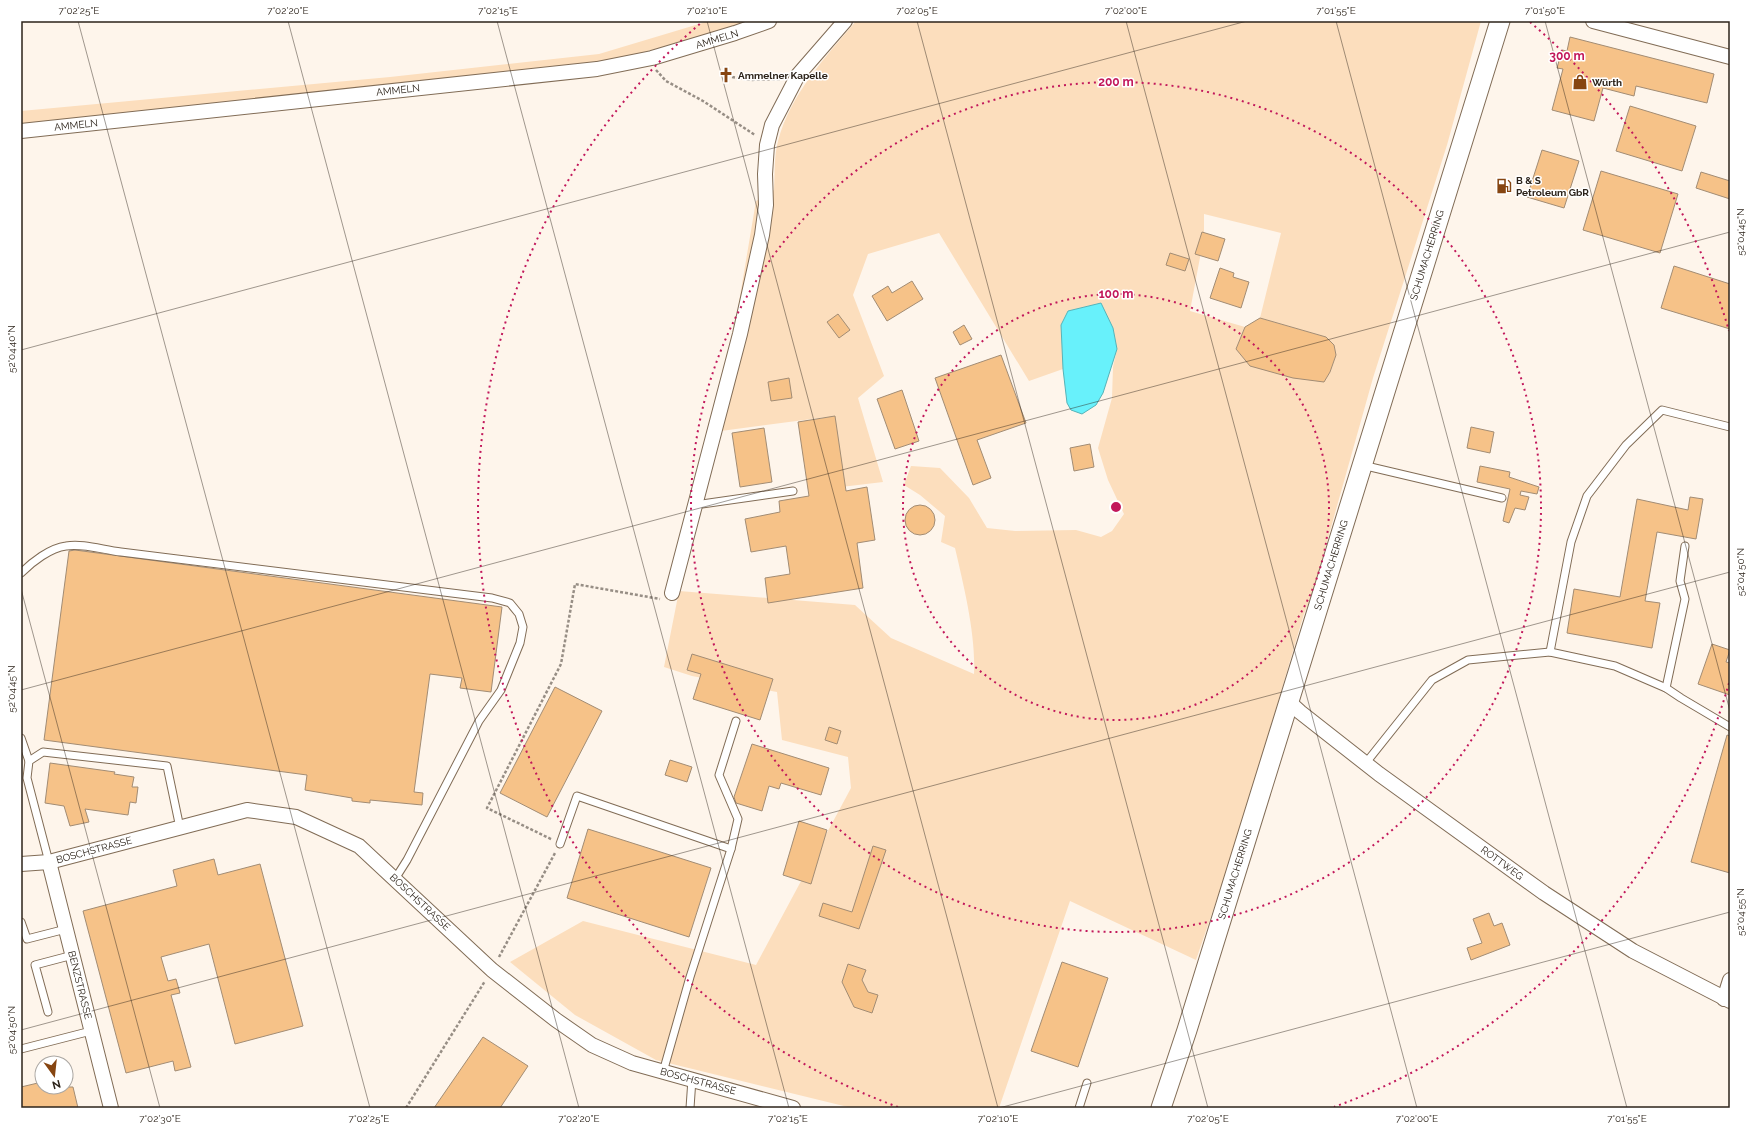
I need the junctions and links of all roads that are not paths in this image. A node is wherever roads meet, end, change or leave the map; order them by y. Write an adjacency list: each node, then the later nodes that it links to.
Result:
1 (769, 21): 6 (street, AMMELN)
2 (845, 21): 11 (street)
3 (1500, 21): 8 (main road, SCHUMACHERRING)
4 (1593, 21): 5 (street)
5 (1730, 57)
6 (21, 131)
7 (1730, 427): 15 (lane)
8 (1362, 465): 10 (lane); 17 (main road, SCHUMACHERRING)
9 (793, 491): 11 (lane)
10 (1502, 498)
11 (695, 505): 14 (street)
12 (1685, 546): 16 (lane)
13 (21, 573): 28 (lane)
14 (672, 593)
15 (1550, 652): 16 (lane); 22 (lane)
16 (1666, 688): 19 (lane)
17 (1288, 702): 22 (street, ROTTWEG); 44 (main road, SCHUMACHERRING)
18 (736, 721): 25 (lane)
19 (1730, 727)
20 (21, 738): 21 (lane)
21 (29, 761): 23 (lane); 26 (lane)
22 (1365, 764): 33 (street, ROTTWEG)
23 (180, 828): 26 (street, BOSCHSTRASSE); 28 (street, BOSCHSTRASSE)
24 (560, 844): 25 (lane)
25 (731, 849): 37 (lane)
26 (49, 862): 27 (street, BOSCHSTRASSE); 30 (street, BENZSTRASSE)
27 (21, 864)
28 (395, 879): 37 (street, BOSCHSTRASSE)
29 (21, 922): 30 (lane)
30 (66, 929): 31 (street, BENZSTRASSE)
31 (73, 955): 34 (lane); 35 (street, BENZSTRASSE)
32 (1730, 980): 33 (street)
33 (1727, 1000)
34 (48, 1012)
35 (91, 1031): 36 (lane); 40 (street, BENZSTRASSE)
36 (21, 1049)
37 (663, 1072): 38 (street, BOSCHSTRASSE)
38 (692, 1079): 41 (lane); 42 (street, BOSCHSTRASSE)
39 (1087, 1083): 43 (lane)
40 (111, 1108)
41 (690, 1108)
42 (793, 1108)
43 (1079, 1108)
44 (1161, 1108)

